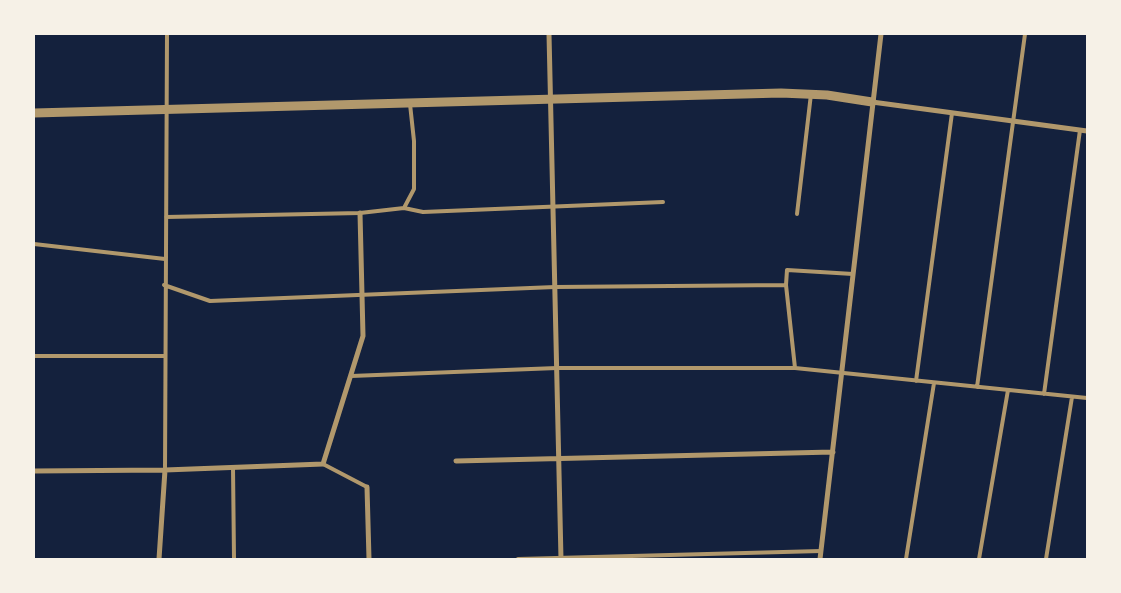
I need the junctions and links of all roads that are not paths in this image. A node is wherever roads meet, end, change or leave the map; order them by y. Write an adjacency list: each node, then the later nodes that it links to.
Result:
1 (167, 34): 9 (lane)
2 (549, 34): 6 (street)
3 (881, 34): 8 (street)
4 (1025, 34): 12 (lane)
5 (811, 94): 6 (street); 8 (street); 19 (lane)
6 (552, 99): 7 (street); 16 (street)
7 (410, 102): 9 (street); 17 (lane)
8 (872, 102): 11 (street); 23 (street)
9 (167, 109): 10 (street); 20 (lane)
10 (34, 113)
11 (952, 113): 12 (street); 34 (lane)
12 (1013, 121): 13 (street); 36 (lane)
13 (1080, 130): 14 (street); 38 (lane)
14 (1087, 131)
15 (663, 202): 16 (lane)
16 (554, 206): 17 (lane); 26 (street)
17 (404, 208): 18 (lane)
18 (360, 213): 20 (lane); 27 (street)
19 (797, 214)
20 (166, 218): 22 (lane)
21 (34, 244): 22 (lane)
22 (165, 259): 24 (lane)
23 (853, 274): 25 (lane); 32 (street)
24 (164, 285): 27 (lane); 29 (lane)
25 (786, 285): 26 (lane); 31 (lane)
26 (555, 287): 27 (lane); 30 (street)
27 (362, 294): 33 (street)
28 (34, 356): 29 (lane)
29 (164, 356): 46 (lane)
30 (557, 368): 31 (lane); 33 (lane); 42 (street)
31 (795, 368): 32 (lane)
32 (842, 374): 34 (lane); 41 (street)
33 (351, 376): 44 (street)
34 (916, 381): 35 (lane)
35 (934, 383): 36 (lane); 56 (lane)
36 (977, 387): 37 (lane)
37 (1008, 390): 38 (lane); 57 (lane)
38 (1044, 394): 39 (lane)
39 (1072, 397): 40 (lane); 58 (lane)
40 (1087, 398)
41 (833, 452): 42 (street); 49 (street)
42 (559, 459): 43 (street); 54 (street)
43 (456, 461)
44 (323, 464): 45 (street); 48 (lane)
45 (234, 467): 46 (street); 51 (lane)
46 (165, 470): 47 (street); 50 (street)
47 (34, 472)
48 (367, 487): 52 (street)
49 (821, 551): 54 (lane); 55 (street)
50 (159, 559)
51 (234, 559)
52 (369, 559)
53 (518, 559): 54 (lane)
54 (561, 559)
55 (820, 559)
56 (906, 559)
57 (979, 559)
58 (1046, 559)

